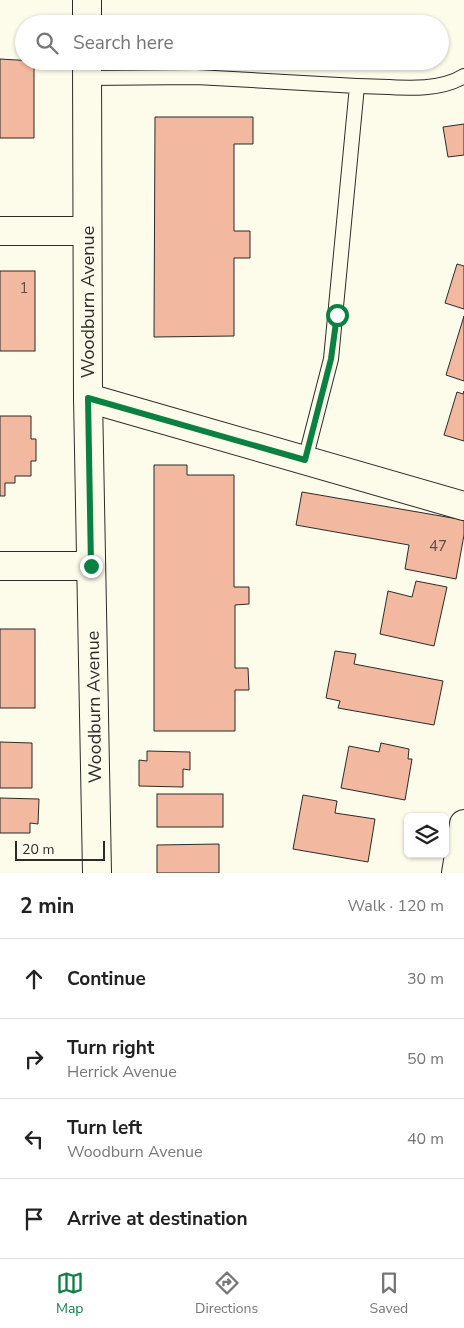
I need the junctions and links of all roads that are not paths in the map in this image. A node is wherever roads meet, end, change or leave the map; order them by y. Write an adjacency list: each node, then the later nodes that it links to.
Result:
1 (86, 0): 2 (street)
2 (87, 15)
3 (87, 70): 8 (street, Woodburn Avenue)
4 (101, 70): 6 (lane)
5 (464, 76): 6 (lane)
6 (357, 86): 10 (lane)
7 (0, 231): 8 (street)
8 (87, 231): 9 (street, Woodburn Avenue)
9 (88, 398): 10 (street); 13 (street, Woodburn Avenue)
10 (305, 460): 11 (street)
11 (464, 506)
12 (0, 566): 13 (street)
13 (91, 566): 15 (street, Woodburn Avenue)
14 (464, 824): 16 (street)
15 (97, 873)
16 (456, 873)

